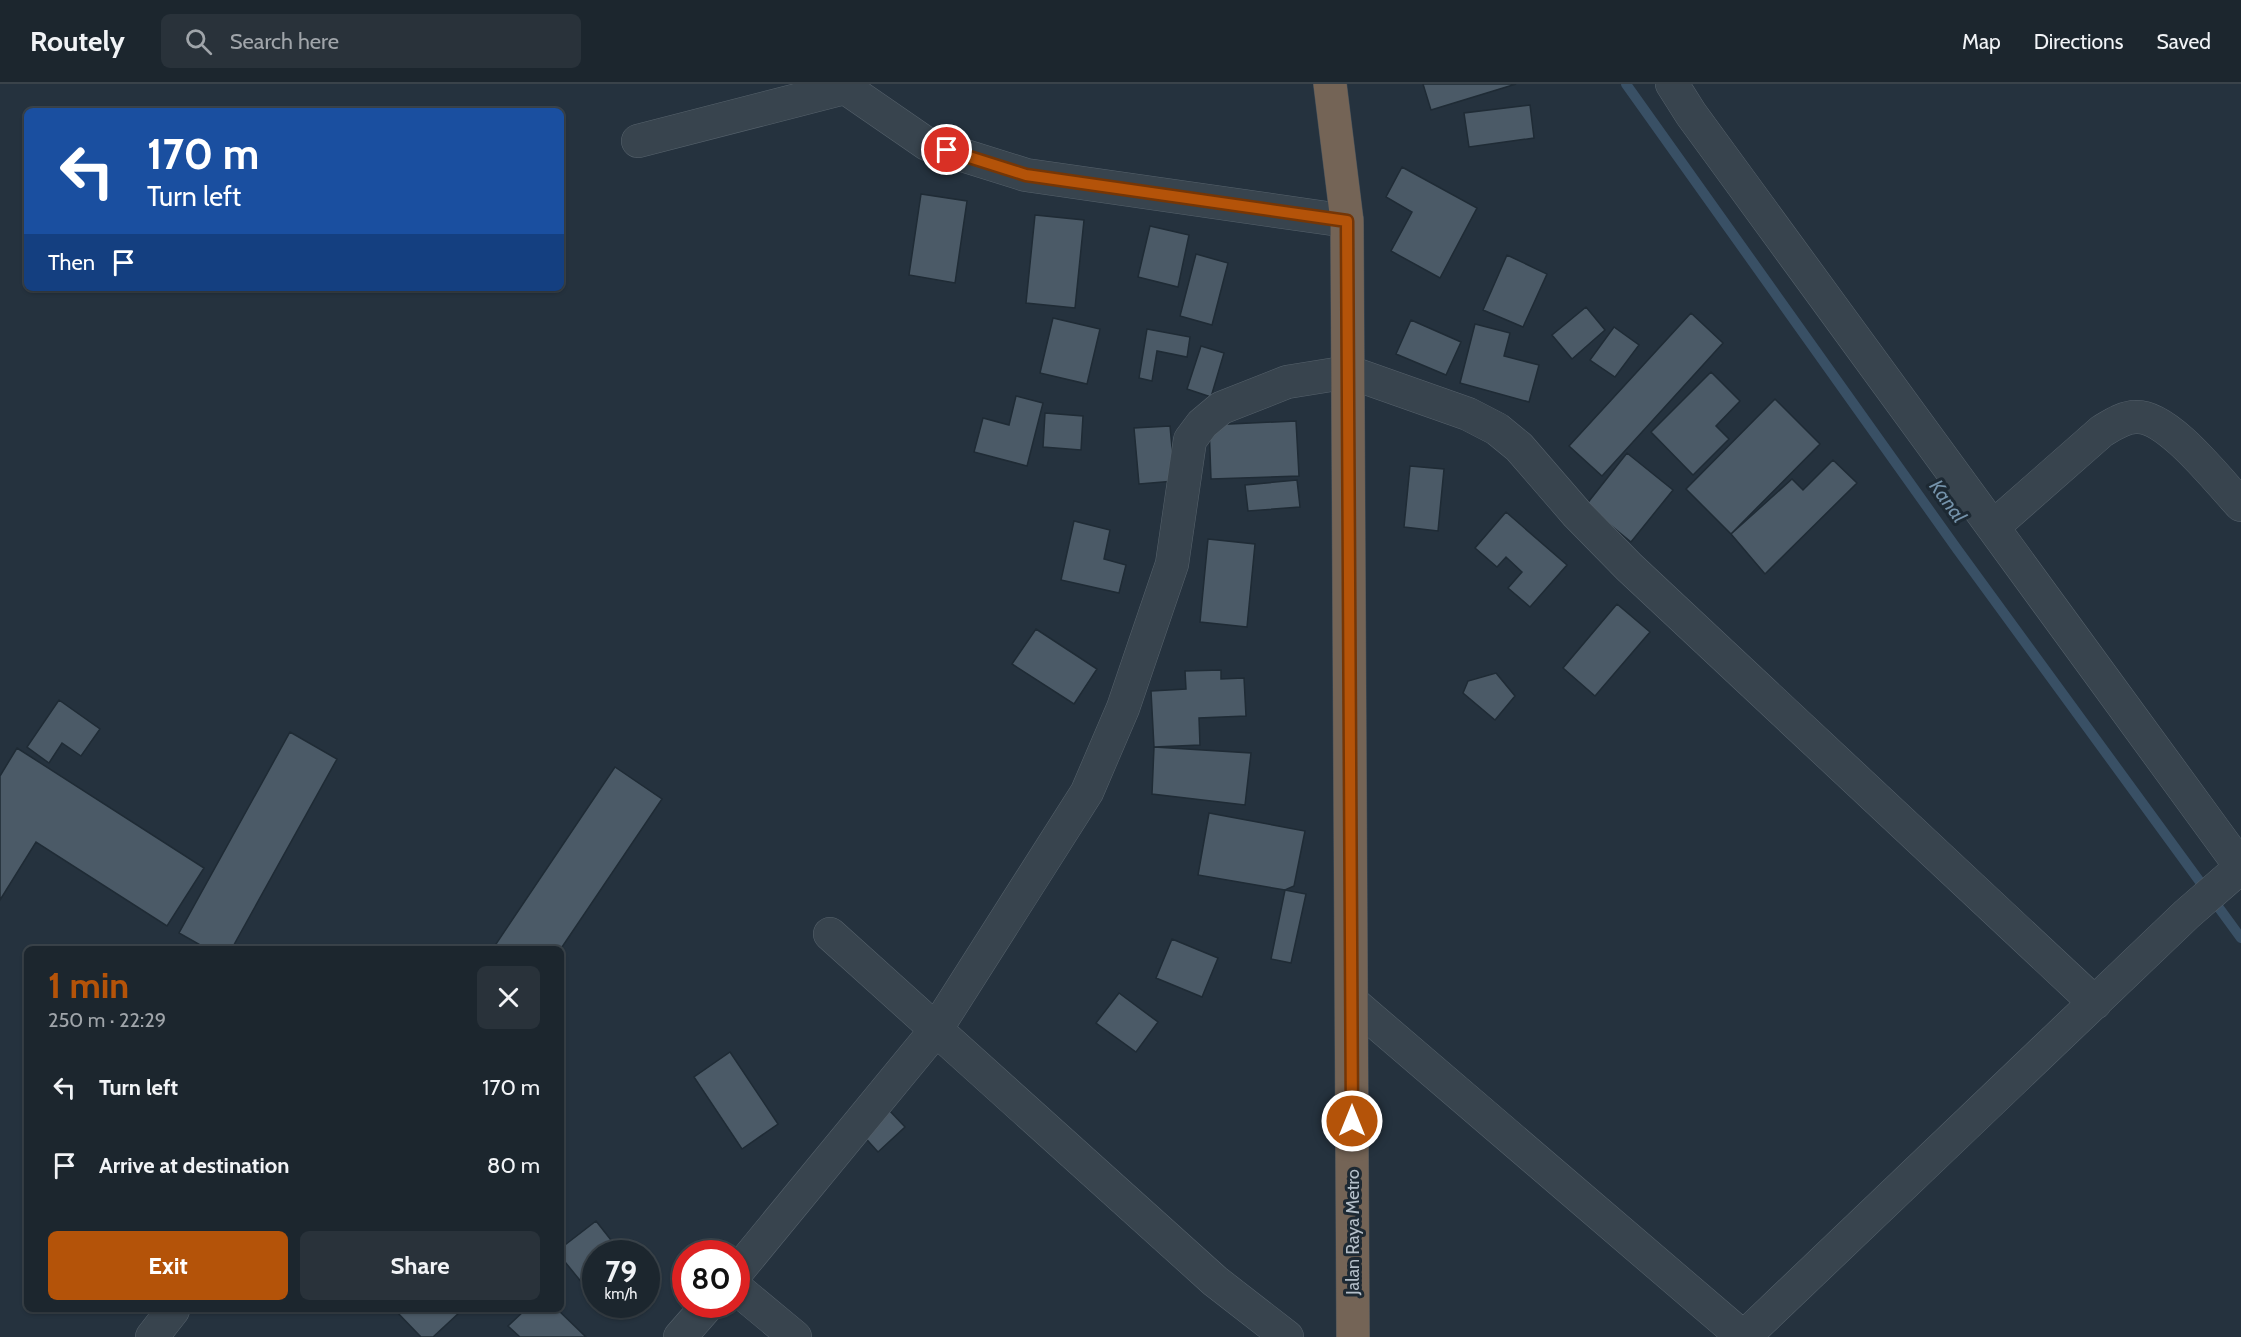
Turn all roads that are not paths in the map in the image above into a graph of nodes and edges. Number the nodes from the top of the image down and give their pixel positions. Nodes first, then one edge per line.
1 (1330, 84) edge
2 (1672, 84) edge
3 (842, 86) edge
4 (638, 141) dead end
5 (1347, 221) junction
6 (1349, 372) junction
7 (2241, 505) edge
8 (1994, 526) junction
9 (2234, 873) edge
10 (830, 934) dead end
11 (1352, 1002) junction
12 (2095, 1003) junction
13 (935, 1031) junction
14 (750, 1256) edge
15 (750, 1300) edge
16 (171, 1312) edge
17 (697, 1318) edge
18 (152, 1337) edge
19 (680, 1337) edge
20 (795, 1337) edge
21 (1287, 1337) edge
22 (1353, 1337) edge
23 (1743, 1337) edge

1 - 5 highway, Jalan Raya Metro
2 - 8 street
3 - 4 street
3 - 5 street
5 - 6 highway, Jalan Raya Metro
6 - 11 highway, Jalan Raya Metro
6 - 12 street
6 - 13 street
7 - 8 street
8 - 9 street
9 - 12 street
10 - 13 street
11 - 22 highway, Jalan Raya Metro
11 - 23 street
12 - 23 street
13 - 14 street
13 - 21 street
15 - 20 street
16 - 18 street
17 - 19 street

